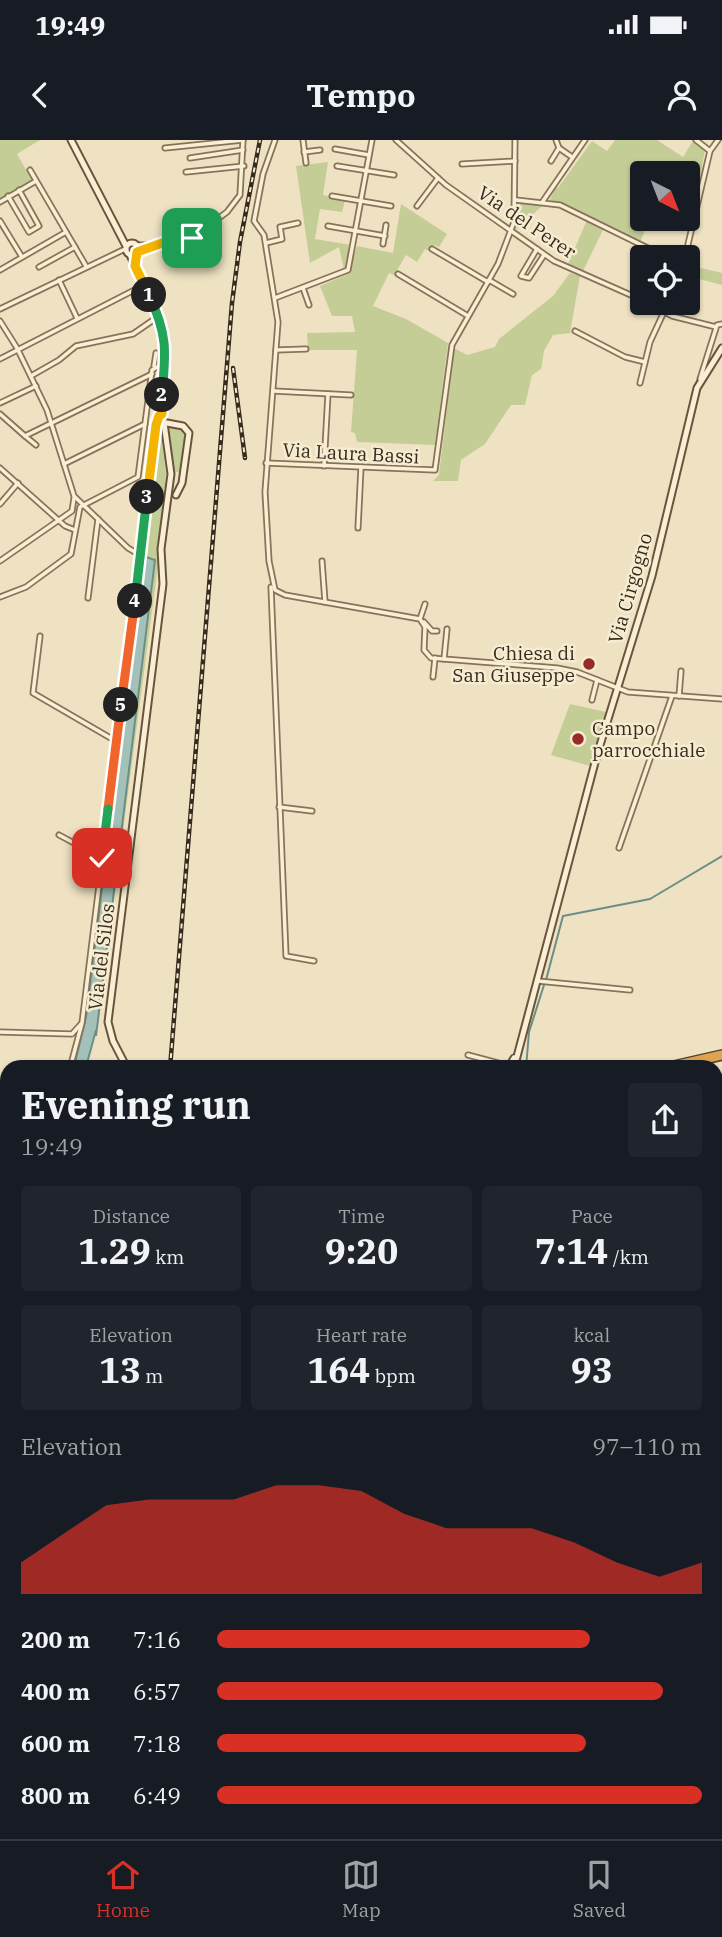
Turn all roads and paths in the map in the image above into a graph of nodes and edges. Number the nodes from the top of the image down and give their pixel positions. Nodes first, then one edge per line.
1 (71, 140) edge
2 (243, 140) edge
3 (275, 140) edge
4 (303, 140) edge
5 (372, 140) edge
6 (396, 140) edge
7 (514, 140) edge
8 (556, 140) edge
9 (584, 140) edge
10 (696, 140) edge
11 (719, 140) edge
12 (165, 148) dead end
13 (559, 148) junction
14 (335, 149) dead end
15 (243, 150) junction
16 (320, 150) dead end
17 (710, 151) junction
18 (304, 152) junction
19 (369, 155) junction
20 (572, 157) junction
21 (190, 158) dead end
22 (515, 160) junction
23 (551, 161) dead end
24 (306, 163) dead end
25 (462, 164) dead end
26 (244, 166) junction
27 (337, 166) dead end
28 (30, 170) dead end
29 (367, 171) junction
30 (186, 172) dead end
31 (394, 175) dead end
32 (438, 178) junction
33 (36, 181) junction
34 (19, 190) junction
35 (332, 195) dead end
36 (8, 197) junction
37 (362, 200) junction
38 (516, 200) junction
39 (543, 201) junction
40 (0, 202) edge
41 (391, 205) dead end
42 (417, 206) dead end
43 (0, 221) edge
44 (209, 223) junction
45 (298, 223) dead end
46 (199, 225) junction
47 (386, 225) dead end
48 (328, 226) dead end
49 (202, 230) junction
50 (356, 230) junction
51 (511, 230) junction
52 (66, 232) junction
53 (190, 234) junction
54 (385, 236) junction
55 (265, 243) junction
56 (383, 244) dead end
57 (642, 245) edge
58 (688, 245) edge
59 (75, 247) junction
60 (132, 249) junction
61 (432, 249) dead end
62 (537, 249) junction
63 (544, 254) junction
64 (22, 257) junction
65 (39, 267) dead end
66 (86, 267) junction
67 (0, 270) edge
68 (398, 274) dead end
69 (59, 280) junction
70 (489, 281) junction
71 (144, 285) junction
72 (303, 288) junction
73 (513, 294) dead end
74 (630, 294) edge
75 (274, 298) junction
76 (309, 304) dead end
77 (0, 309) edge
78 (662, 315) edge
79 (676, 315) edge
80 (159, 316) junction
81 (468, 316) junction
82 (77, 318) junction
83 (0, 321) edge
84 (720, 325) edge
85 (575, 331) dead end
86 (18, 348) junction
87 (722, 348) edge
88 (306, 349) dead end
89 (276, 350) junction
90 (156, 353) dead end
91 (0, 359) edge
92 (645, 362) junction
93 (166, 363) junction
94 (154, 366) junction
95 (152, 374) junction
96 (31, 376) junction
97 (700, 379) junction
98 (640, 383) dead end
99 (36, 386) junction
100 (274, 391) junction
101 (328, 394) junction
102 (351, 395) dead end
103 (0, 403) edge
104 (0, 414) edge
105 (162, 414) junction
106 (52, 423) junction
107 (165, 423) junction
108 (145, 424) junction
109 (25, 436) junction
110 (36, 445) dead end
111 (266, 463) junction
112 (64, 464) junction
113 (324, 466) junction
114 (361, 467) junction
115 (0, 468) edge
116 (171, 474) junction
117 (183, 475) junction
118 (18, 483) junction
119 (176, 495) dead end
120 (74, 496) junction
121 (0, 504) edge
122 (83, 505) junction
123 (71, 512) junction
124 (77, 517) junction
125 (98, 519) junction
126 (58, 520) junction
127 (358, 528) dead end
128 (75, 530) junction
129 (141, 555) junction
130 (0, 561) edge
131 (322, 561) dead end
132 (271, 581) junction
133 (0, 597) edge
134 (88, 598) dead end
135 (325, 602) junction
136 (425, 604) dead end
137 (421, 621) junction
138 (447, 629) dead end
139 (438, 631) dead end
140 (40, 636) dead end
141 (435, 658) junction
142 (444, 659) junction
143 (681, 671) dead end
144 (433, 677) dead end
145 (597, 680) junction
146 (616, 689) junction
147 (672, 696) junction
148 (678, 696) junction
149 (722, 699) edge
150 (592, 700) dead end
151 (120, 712) junction
152 (114, 740) junction
153 (116, 750) junction
154 (278, 806) junction
155 (312, 811) dead end
156 (59, 835) dead end
157 (618, 849) dead end
158 (102, 858) junction
159 (314, 961) dead end
160 (538, 981) junction
161 (630, 990) dead end
162 (82, 1023) junction
163 (0, 1032) edge
164 (72, 1034) junction
165 (78, 1040) junction
166 (468, 1055) dead end
167 (722, 1055) edge
168 (72, 1060) edge
169 (122, 1060) edge
170 (486, 1060) edge
171 (513, 1060) edge
172 (700, 1060) edge

1 - 60 street
2 - 12 street
2 - 15 street
3 - 55 street
4 - 18 street
5 - 19 street
6 - 32 street, Via del Perer
7 - 22 street
8 - 13 street
9 - 20 street
10 - 17 street
11 - 17 street
13 - 20 street
13 - 23 street
14 - 19 street
15 - 21 street
15 - 26 street
16 - 18 street
17 - 58 street
18 - 24 street
19 - 29 street
20 - 39 street
22 - 25 street
22 - 38 street
26 - 30 street
26 - 44 street
27 - 29 street
28 - 33 street
29 - 31 street
29 - 37 street
32 - 42 street
32 - 51 street, Via del Perer
33 - 34 street
33 - 52 street
34 - 36 street
34 - 36 street
35 - 37 street
36 - 40 street
37 - 41 street
37 - 50 street
38 - 39 street
38 - 51 street
39 - 57 street
43 - 64 street
44 - 46 street
44 - 49 street
45 - 55 street
46 - 49 street
46 - 53 street
47 - 54 street
48 - 50 street
49 - 53 street
50 - 54 street
50 - 72 street
51 - 62 street, Via del Perer
51 - 70 street
52 - 59 street
52 - 64 street
53 - 60 street
54 - 56 street
55 - 75 street
59 - 65 street
59 - 66 street
60 - 66 street
60 - 71 street, Via del Silos
61 - 70 street
62 - 63 street, Via del Perer
62 - 63 street
63 - 74 street, Via del Perer
64 - 67 street
66 - 69 street
68 - 81 street
69 - 77 street
69 - 82 street
70 - 73 street
70 - 81 street
71 - 80 street, Via del Silos
71 - 82 street
72 - 75 street
72 - 76 street
75 - 89 street
78 - 92 street
79 - 84 street
80 - 93 street, Via del Silos
80 - 96 street
81 - 114 street, Via Laura Bassi
82 - 86 street
83 - 86 street
84 - 97 street
85 - 92 street
86 - 91 street
86 - 96 street
87 - 97 street, Via Cirgogno
88 - 89 street
89 - 100 street
90 - 94 street
92 - 98 street
93 - 94 street
93 - 105 street, Via del Silos
94 - 95 street
95 - 106 street
95 - 108 street
96 - 99 street
97 - 146 street, Via Cirgogno
99 - 103 street
99 - 106 street
100 - 101 street
100 - 111 street
101 - 102 street
101 - 113 street
104 - 109 street
105 - 107 street, Via del Silos
105 - 129 street
106 - 109 street
106 - 112 street
107 - 116 street, Via del Silos
107 - 117 street
108 - 112 street
108 - 122 street
109 - 110 street
111 - 113 street, Via Laura Bassi
111 - 132 street
112 - 120 street
113 - 114 street, Via Laura Bassi
114 - 127 street
115 - 118 street
116 - 117 street
116 - 169 street, Via del Silos
117 - 119 street
118 - 121 street
118 - 126 street
120 - 122 street
120 - 123 street
122 - 124 street
122 - 125 street
123 - 124 street
123 - 126 street
124 - 128 street
125 - 129 street
125 - 134 street
126 - 128 street
126 - 130 street
128 - 133 street
129 - 151 street
131 - 135 street
132 - 135 street
132 - 154 street
135 - 137 street
136 - 137 street
137 - 139 street
137 - 141 street
138 - 142 street
140 - 152 street
141 - 142 street
141 - 144 street
142 - 145 street
143 - 148 street
145 - 146 street
145 - 150 street
146 - 147 street
146 - 160 street, Via Cirgogno
147 - 148 street
147 - 157 street
148 - 149 street
151 - 152 street
151 - 153 street
152 - 153 street
153 - 158 street
154 - 155 street
154 - 159 street
156 - 158 street
158 - 162 street
160 - 161 street
160 - 171 street, Via Cirgogno
162 - 164 street
162 - 165 street
163 - 164 street
164 - 165 street
165 - 168 street
166 - 170 street, Via Cirgogno
167 - 172 highway

